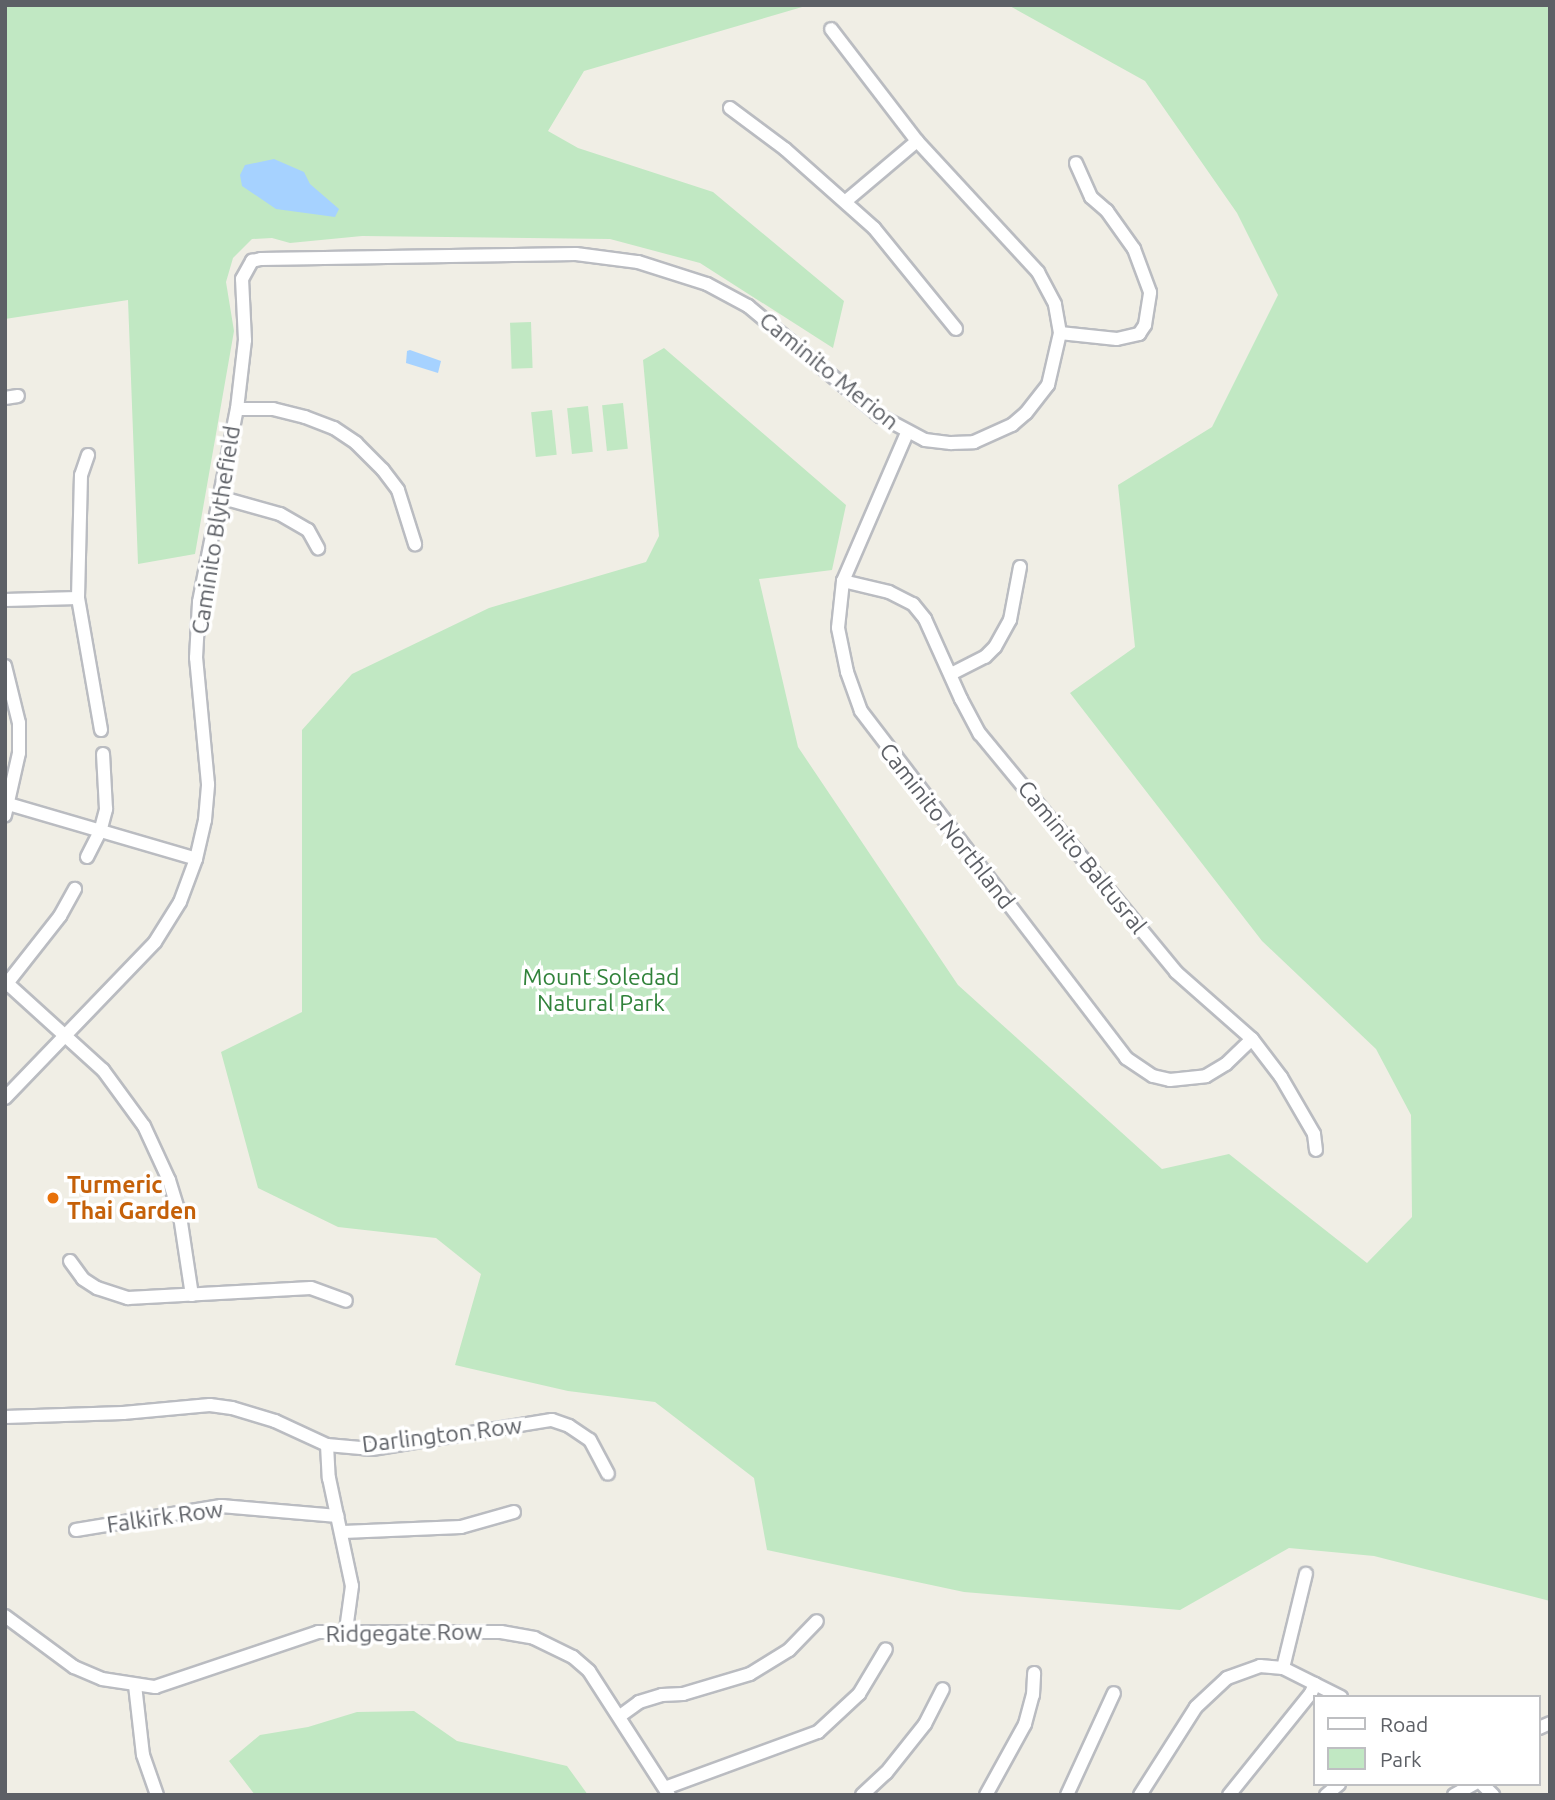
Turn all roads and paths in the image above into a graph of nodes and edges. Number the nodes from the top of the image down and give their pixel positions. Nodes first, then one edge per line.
1 (831, 29) dead end
2 (730, 108) dead end
3 (917, 141) junction
4 (1076, 163) dead end
5 (846, 201) junction
6 (246, 269) joint
7 (956, 329) dead end
8 (1060, 333) junction
9 (237, 409) junction
10 (907, 433) junction
11 (88, 455) dead end
12 (219, 497) junction
13 (415, 544) dead end
14 (318, 548) dead end
15 (1020, 567) dead end
16 (843, 581) junction
17 (78, 598) junction
18 (5, 600) edge
19 (5, 666) edge
20 (951, 674) junction
21 (101, 730) dead end
22 (103, 754) dead end
23 (6, 807) edge
24 (100, 832) junction
25 (87, 857) dead end
26 (196, 859) junction
27 (75, 889) dead end
28 (6, 985) edge
29 (65, 1036) junction
30 (1252, 1039) junction
31 (5, 1098) edge
32 (1316, 1150) dead end
33 (70, 1261) dead end
34 (192, 1295) junction
35 (346, 1301) dead end
36 (5, 1417) edge
37 (327, 1445) junction
38 (608, 1474) dead end
39 (514, 1512) dead end
40 (338, 1516) junction
41 (76, 1530) dead end
42 (343, 1532) junction
43 (1306, 1574) dead end
44 (5, 1616) edge
45 (817, 1621) dead end
46 (346, 1630) junction
47 (886, 1649) dead end
48 (1283, 1668) junction
49 (1034, 1673) dead end
50 (1315, 1684) junction
51 (135, 1685) junction
52 (943, 1689) dead end
53 (1114, 1693) dead end
54 (1336, 1695) edge
55 (620, 1716) junction
56 (1470, 1786) edge
57 (667, 1791) edge
58 (158, 1795) edge
59 (862, 1795) edge
60 (986, 1795) edge
61 (1067, 1795) edge
62 (1140, 1795) edge
63 (1230, 1795) edge
64 (1454, 1795) edge

1 - 3 street, Caminito Merion
2 - 5 street
3 - 5 street
3 - 8 street, Caminito Merion
4 - 8 street
5 - 7 street
6 - 9 street, Caminito Blythefield
6 - 10 street, Caminito Merion
8 - 10 street, Caminito Merion
9 - 12 street, Caminito Blythefield
9 - 13 street
10 - 16 street, Caminito Northland
11 - 17 street
12 - 14 street
12 - 26 street, Caminito Blythefield
15 - 20 street
16 - 20 street, Caminito Baltusral
16 - 30 street, Caminito Northland
17 - 18 street
17 - 21 street
19 - 23 street
20 - 30 street, Caminito Baltusral
22 - 24 street
23 - 24 street
24 - 25 street
24 - 26 street
26 - 29 street, Caminito Blythefield
27 - 28 street
28 - 29 street
29 - 31 street, Caminito Blythefield
29 - 34 street
30 - 32 street, Caminito Baltusral
33 - 34 street
34 - 35 street
36 - 37 street, Darlington Row
37 - 38 street, Darlington Row
37 - 40 street
39 - 42 street
40 - 41 street, Falkirk Row
40 - 42 street
42 - 46 street
43 - 48 street
44 - 51 street, Ridgegate Row
45 - 55 street
46 - 51 street, Ridgegate Row
46 - 55 street, Ridgegate Row
47 - 57 street
48 - 50 street
48 - 62 street
49 - 60 street
50 - 54 street
50 - 63 street
51 - 58 street
52 - 59 street
53 - 61 street
55 - 57 street, Ridgegate Row
56 - 64 street

